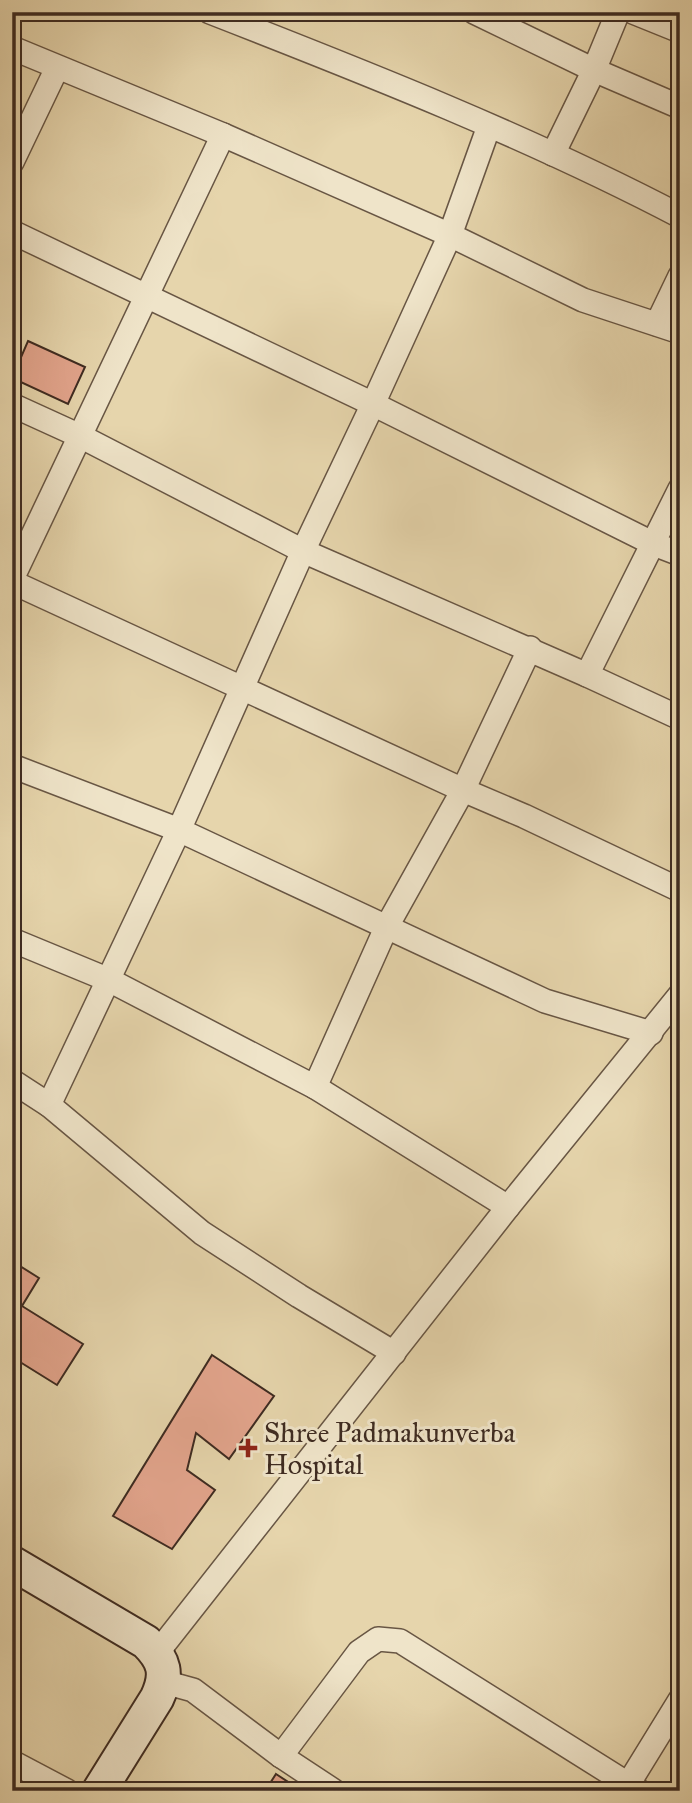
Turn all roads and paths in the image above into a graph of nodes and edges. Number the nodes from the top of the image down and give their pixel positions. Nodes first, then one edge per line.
1 (210, 12) edge
2 (474, 12) edge
3 (618, 12) edge
4 (633, 12) edge
5 (680, 31) edge
6 (12, 48) edge
7 (57, 68) junction
8 (594, 70) junction
9 (680, 107) edge
10 (489, 127) junction
11 (223, 135) junction
12 (553, 154) junction
13 (12, 162) edge
14 (680, 216) edge
15 (12, 232) edge
16 (450, 235) junction
17 (680, 276) edge
18 (146, 295) junction
19 (657, 324) junction
20 (680, 332) edge
21 (373, 404) junction
22 (12, 405) edge
23 (80, 436) junction
24 (680, 489) edge
25 (654, 544) junction
26 (303, 551) junction
27 (680, 554) edge
28 (12, 580) edge
29 (530, 648) junction
30 (587, 675) junction
31 (244, 688) junction
32 (680, 718) edge
33 (12, 766) edge
34 (463, 790) junction
35 (179, 830) junction
36 (680, 890) edge
37 (386, 928) junction
38 (12, 940) edge
39 (108, 980) junction
40 (680, 995) edge
41 (651, 1033) junction
42 (12, 1081) edge
43 (315, 1087) junction
44 (49, 1105) junction
45 (508, 1207) junction
46 (394, 1353) junction
47 (12, 1563) edge
48 (161, 1667) junction
49 (680, 1700) edge
50 (281, 1756) junction
51 (12, 1762) edge
52 (631, 1788) edge
53 (67, 1791) edge
54 (99, 1791) edge
55 (334, 1791) edge

1 - 10 street
2 - 8 street
3 - 8 street
4 - 5 street
6 - 7 street
7 - 11 street
7 - 13 street
8 - 9 street
8 - 12 street
10 - 12 street
10 - 16 street
11 - 16 street
11 - 18 street
12 - 14 street
15 - 18 street
16 - 19 street
16 - 21 street
17 - 19 street
18 - 21 street
18 - 23 street
19 - 20 street
21 - 25 street
21 - 26 street
22 - 23 street
23 - 26 street
23 - 28 street
24 - 25 street
25 - 27 street
25 - 30 street
26 - 29 street
26 - 31 street
28 - 31 street
29 - 30 street
29 - 34 street
30 - 32 street
31 - 34 street
31 - 35 street
33 - 35 street
34 - 36 street
34 - 37 street
35 - 37 street
35 - 39 street
37 - 41 street
37 - 43 street
38 - 39 street
39 - 43 street
39 - 44 street
40 - 41 street
41 - 45 street
42 - 44 street
43 - 45 street
44 - 46 street
45 - 46 street
46 - 48 street
47 - 48 street
48 - 50 street
48 - 54 street
49 - 52 street
50 - 52 street
50 - 55 street
51 - 53 street

